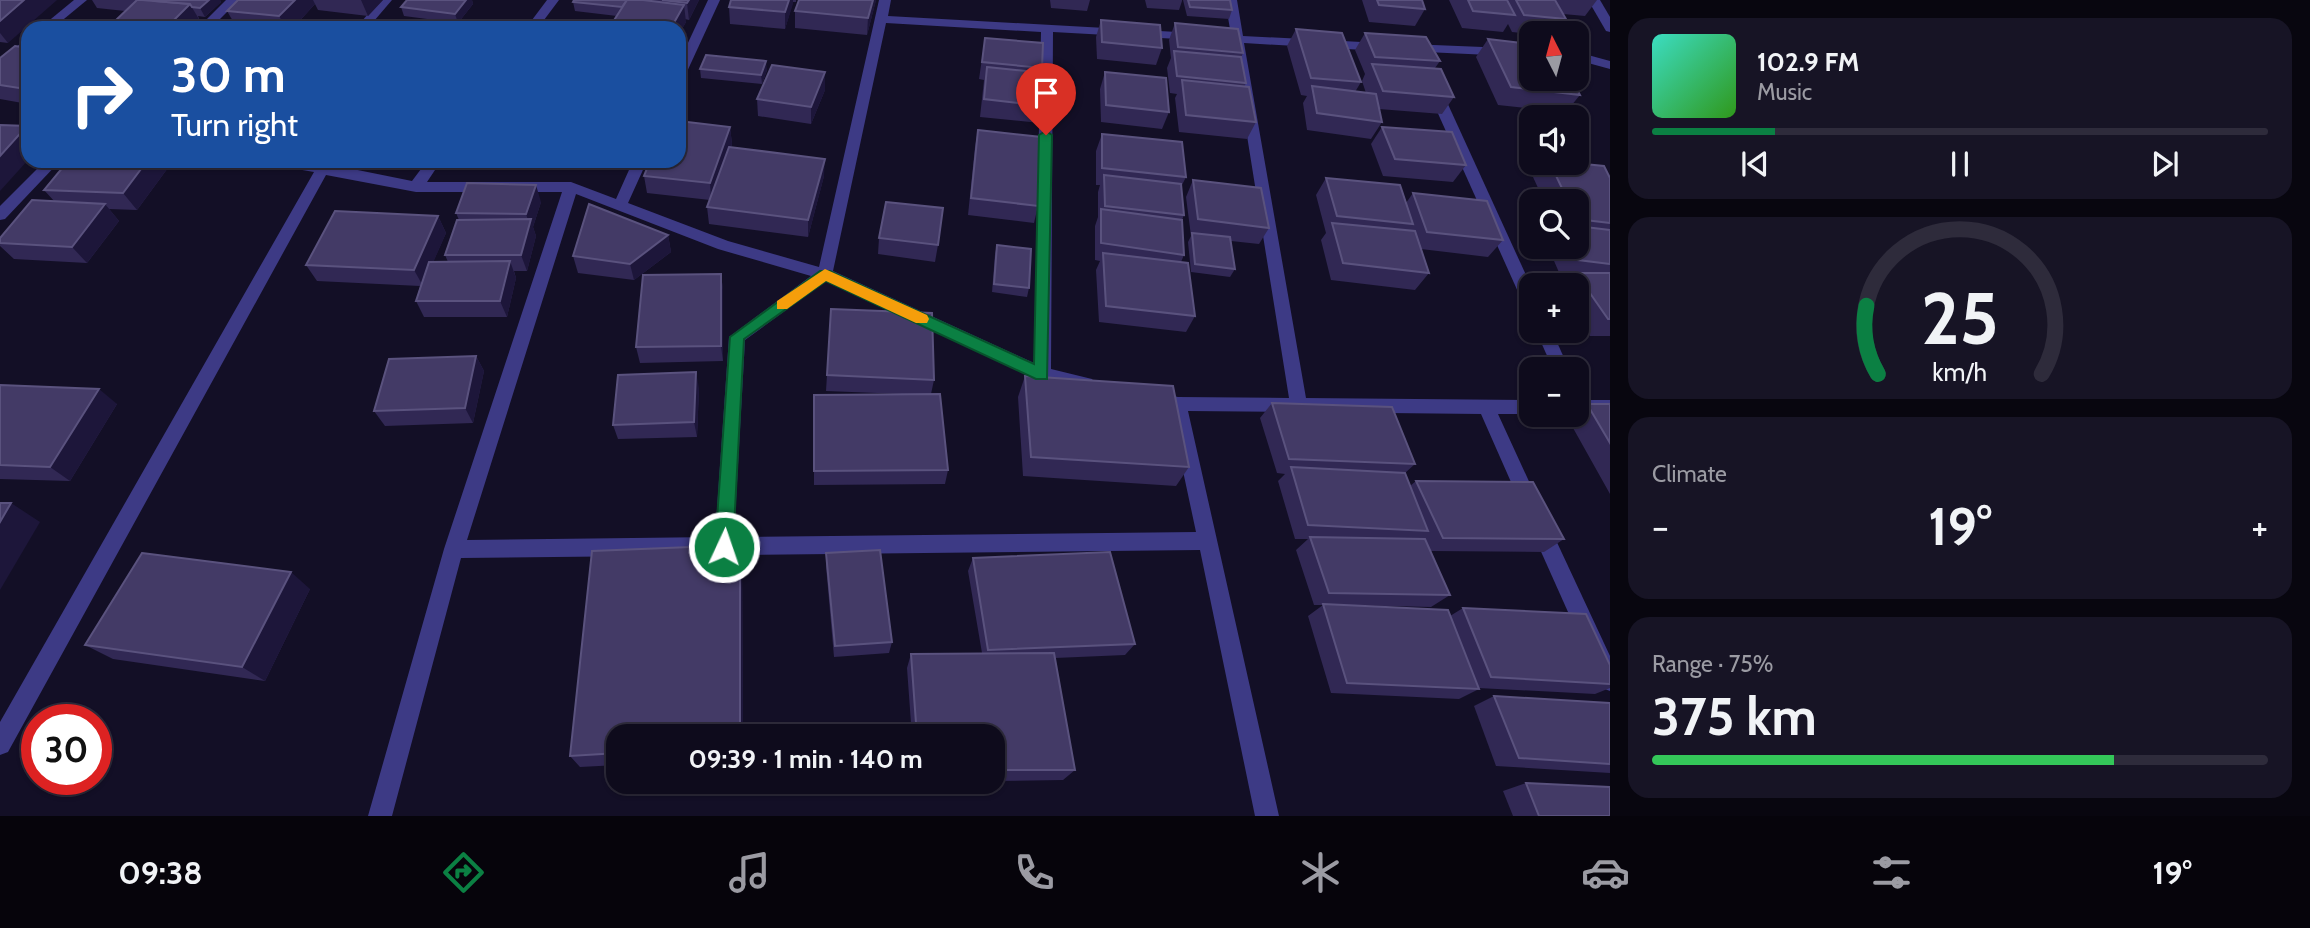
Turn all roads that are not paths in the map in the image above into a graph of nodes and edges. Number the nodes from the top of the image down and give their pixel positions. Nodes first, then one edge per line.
1 (81, 0) edge
2 (233, 0) edge
3 (386, 0) edge
4 (553, 0) edge
5 (713, 0) edge
6 (885, 0) edge
7 (1231, 0) edge
8 (1594, 0) edge
9 (879, 19) junction
10 (55, 21) edge
11 (211, 21) edge
12 (368, 21) edge
13 (537, 21) edge
14 (1610, 28) edge
15 (1047, 29) junction
16 (1239, 41) junction
17 (21, 48) edge
18 (1519, 54) edge
19 (686, 60) edge
20 (1421, 60) junction
21 (1589, 60) edge
22 (0, 65) edge
23 (1610, 65) edge
24 (46, 168) edge
25 (323, 168) joint
26 (429, 168) edge
27 (637, 168) edge
28 (416, 187) junction
29 (571, 187) junction
30 (620, 207) junction
31 (0, 215) edge
32 (825, 274) junction
33 (1519, 276) edge
34 (1042, 374) junction
35 (1104, 388) edge
36 (1141, 396) edge
37 (1178, 404) junction
38 (1299, 405) junction
39 (1486, 406) junction
40 (1589, 406) edge
41 (1519, 407) edge
42 (1610, 407) edge
43 (1208, 541) junction
44 (724, 547) junction
45 (454, 550) junction
46 (1610, 680) edge
47 (0, 744) edge
48 (380, 816) edge
49 (1267, 816) edge

1 - 10 street
2 - 11 street
3 - 12 street
4 - 13 street
5 - 19 street
6 - 9 street
7 - 16 street
8 - 14 street
9 - 15 street
9 - 32 street
15 - 16 street
15 - 34 street
16 - 20 street
16 - 38 street
17 - 22 street
18 - 20 street
20 - 33 street
21 - 23 street
24 - 31 street
25 - 28 street
25 - 47 street
26 - 28 street
27 - 30 street
28 - 29 street
29 - 30 street
29 - 45 street
30 - 32 street
32 - 34 street
32 - 44 street
34 - 35 street
36 - 37 street
37 - 38 street
37 - 43 street
38 - 39 street
39 - 41 street
39 - 46 street
40 - 42 street
43 - 44 street
43 - 49 street
44 - 45 street
45 - 48 street

